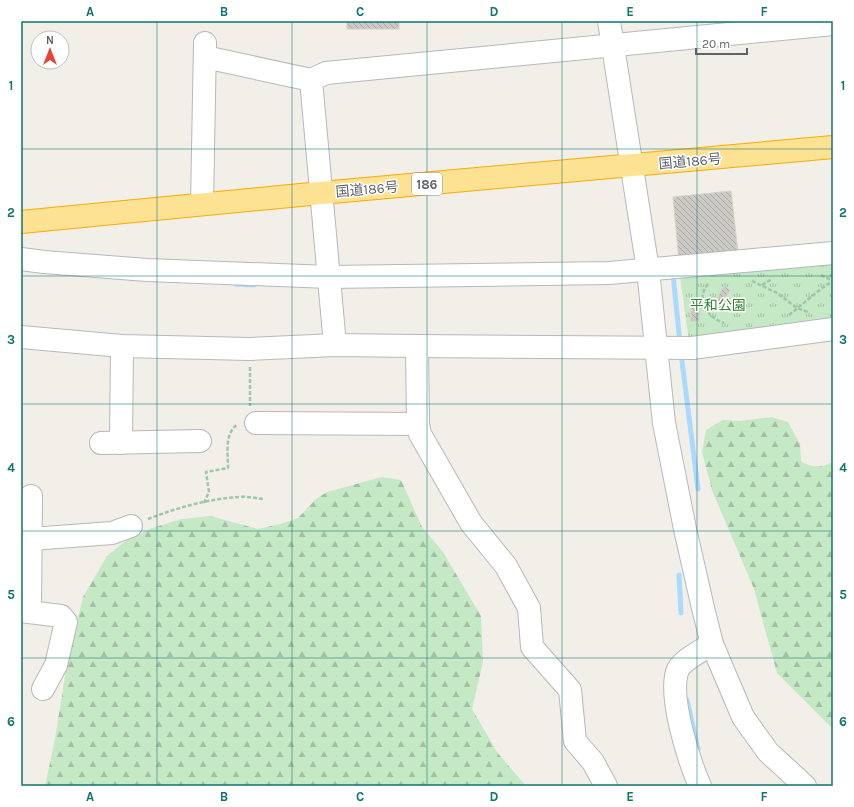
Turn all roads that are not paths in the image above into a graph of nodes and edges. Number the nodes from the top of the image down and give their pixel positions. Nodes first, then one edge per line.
1 (609, 21) edge
2 (833, 24) edge
3 (613, 45) junction
4 (311, 80) junction
5 (833, 147) edge
6 (630, 166) junction
7 (321, 192) junction
8 (202, 204) junction
9 (21, 222) edge
10 (833, 253) edge
11 (21, 259) edge
12 (648, 270) junction
13 (329, 277) junction
14 (833, 329) edge
15 (21, 337) edge
16 (334, 345) junction
17 (122, 346) junction
18 (417, 346) junction
19 (656, 349) junction
20 (250, 419) road end
21 (418, 424) junction
22 (200, 441) dead end
23 (31, 496) dead end
24 (131, 526) road end
25 (31, 538) junction
26 (26, 612) edge
27 (712, 644) junction
28 (43, 689) dead end
29 (606, 786) edge
30 (700, 786) edge
31 (805, 786) edge

1 - 3 street
2 - 3 street
3 - 4 street
3 - 6 street
4 - 7 street
4 - 8 street
5 - 6 highway, 国道186号 / 186
6 - 7 highway, 国道186号 / 186
6 - 12 street
7 - 8 highway, 国道186号 / 186
7 - 13 street
8 - 9 highway, 国道186号 / 186
10 - 12 street
11 - 13 street
12 - 13 street
12 - 19 street
13 - 16 street
14 - 19 street
15 - 17 street
16 - 17 street
16 - 18 street
17 - 22 street
18 - 19 street
18 - 21 street
19 - 27 street
20 - 21 street
21 - 29 street
23 - 25 street
24 - 25 street
25 - 26 street
26 - 28 street
27 - 30 street
27 - 31 street

